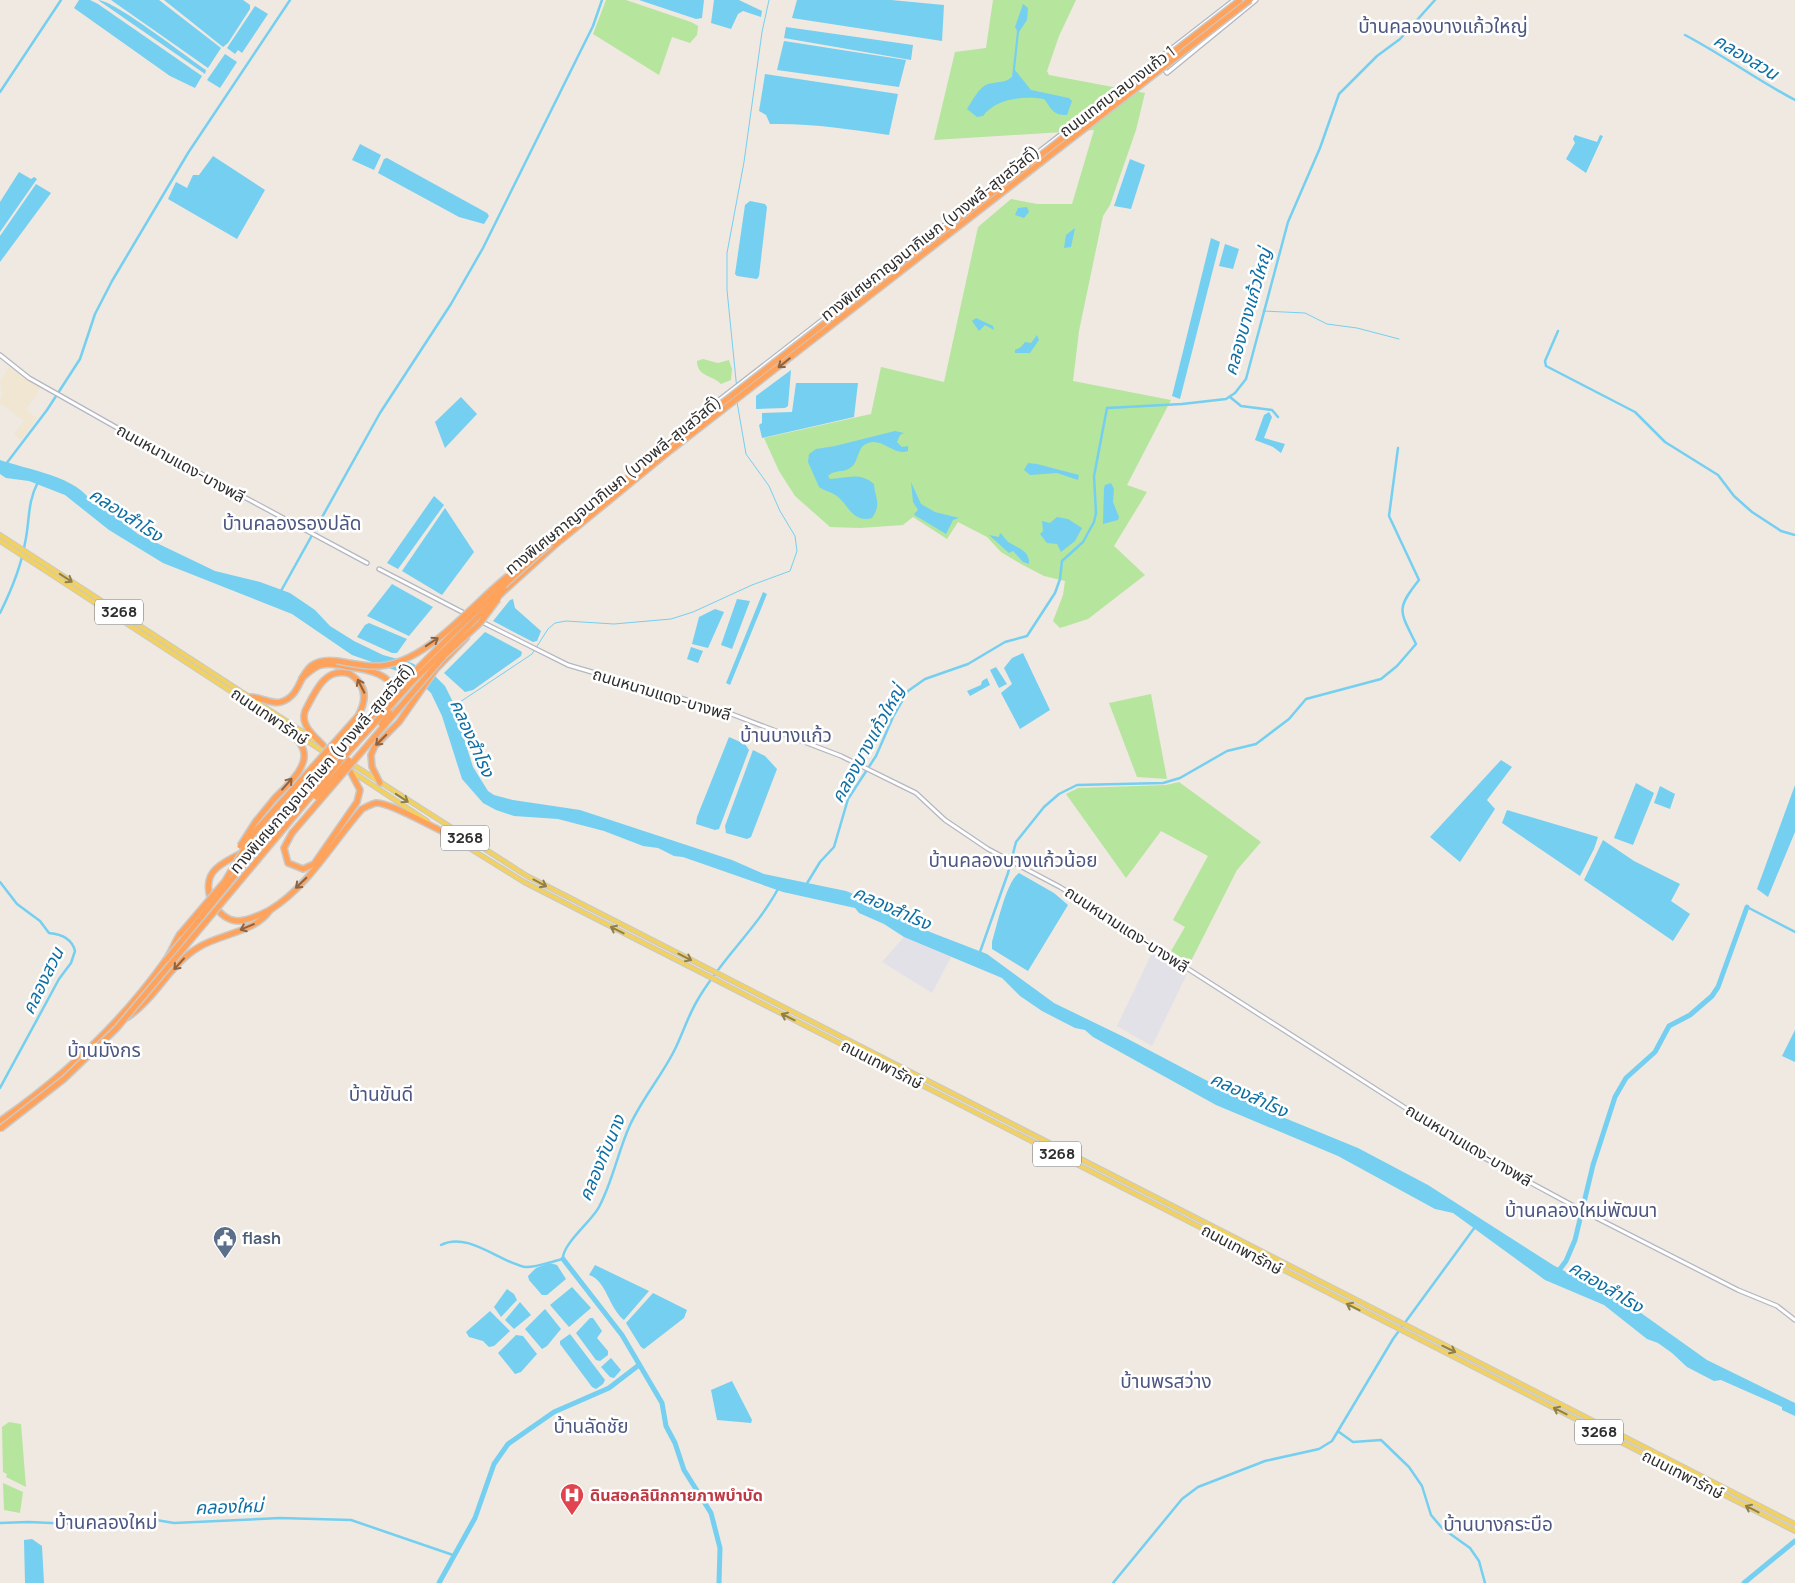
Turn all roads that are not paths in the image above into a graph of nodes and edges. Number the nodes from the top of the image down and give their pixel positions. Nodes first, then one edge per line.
1 (1234, 0) edge
2 (1240, 0) edge
3 (1250, 0) edge
4 (1256, 0) edge
5 (1157, 61) junction
6 (0, 356) edge
7 (692, 421) dead end
8 (0, 535) edge
9 (0, 542) edge
10 (366, 563) dead end
11 (526, 564) junction
12 (379, 569) dead end
13 (505, 590) junction
14 (480, 623) junction
15 (213, 672) junction
16 (210, 677) junction
17 (302, 678) junction
18 (251, 696) junction
19 (285, 726) junction
20 (352, 738) junction
21 (323, 745) junction
22 (350, 771) junction
23 (380, 783) junction
24 (284, 829) junction
25 (446, 833) junction
26 (583, 905) junction
27 (271, 909) junction
28 (580, 911) junction
29 (180, 934) junction
30 (166, 960) junction
31 (125, 1018) junction
32 (0, 1121) edge
33 (0, 1129) edge
34 (1046, 1142) junction
35 (1044, 1147) junction
36 (1795, 1320) edge
37 (1740, 1496) junction
38 (1737, 1502) junction
39 (1795, 1524) edge
40 (1795, 1531) edge

1 - 5 main road, ถนนเทศบาลบางแก้ว 1
2 - 11 highway, ทางพิเศษกาญจนาภิเษก (บางพลี-สุขสวัสดิ์), bridge
3 -> 13 highway, ทางพิเศษกาญจนาภิเษก (บางพลี-สุขสวัสดิ์), bridge
4 - 5 main road
5 - 7 main road, ถนนเทศบาลบางแก้ว 1
6 - 10 main road, ถนนหนามแดง-บางพลี
8 -> 15 main road, ถนนเทพารักษ์ / 3268
9 - 16 main road, ถนนเทพารักษ์ / 3268
17 -> 11 highway, bridge
11 - 20 highway, ทางพิเศษกาญจนาภิเษก (บางพลี-สุขสวัสดิ์), bridge
12 - 36 main road, ถนนหนามแดง-บางพลี
13 - 14 highway, bridge
13 - 24 highway, ทางพิเศษกาญจนาภิเษก (บางพลี-สุขสวัสดิ์), bridge
14 - 22 highway, bridge
14 -> 23 highway, bridge
15 - 16 main road
15 - 18 main road, ถนนเทพารักษ์ / 3268
16 - 19 main road, ถนนเทพารักษ์ / 3268
17 - 18 highway
17 - 24 highway, bridge
18 - 21 main road, ถนนเทพารักษ์ / 3268
19 - 22 main road, ถนนเทพารักษ์ / 3268
29 -> 19 highway, bridge
20 - 27 highway, bridge
20 - 30 highway, ทางพิเศษกาญจนาภิเษก (บางพลี-สุขสวัสดิ์), bridge
21 - 23 main road, ถนนเทพารักษ์ / 3268
29 -> 21 highway, bridge
22 - 25 main road, ถนนเทพารักษ์ / 3268
23 -> 26 main road, ถนนเทพารักษ์ / 3268
24 - 31 highway, ทางพิเศษกาญจนาภิเษก (บางพลี-สุขสวัสดิ์), bridge
25 -> 27 highway
25 - 28 main road, ถนนเทพารักษ์ / 3268
26 - 28 main road
26 -> 34 main road, ถนนเทพารักษ์ / 3268
27 -> 31 highway, bridge
35 -> 28 main road, ถนนเทพารักษ์ / 3268
29 - 30 highway, bridge
30 - 32 highway, ทางพิเศษกาญจนาภิเษก (บางพลี-สุขสวัสดิ์)
31 - 33 highway, ทางพิเศษกาญจนาภิเษก (บางพลี-สุขสวัสดิ์), bridge
34 - 35 main road
34 -> 37 main road, ถนนเทพารักษ์ / 3268
38 -> 35 main road, ถนนเทพารักษ์ / 3268
37 - 38 main road
37 - 39 main road, ถนนเทพารักษ์ / 3268
40 -> 38 main road, ถนนเทพารักษ์ / 3268

